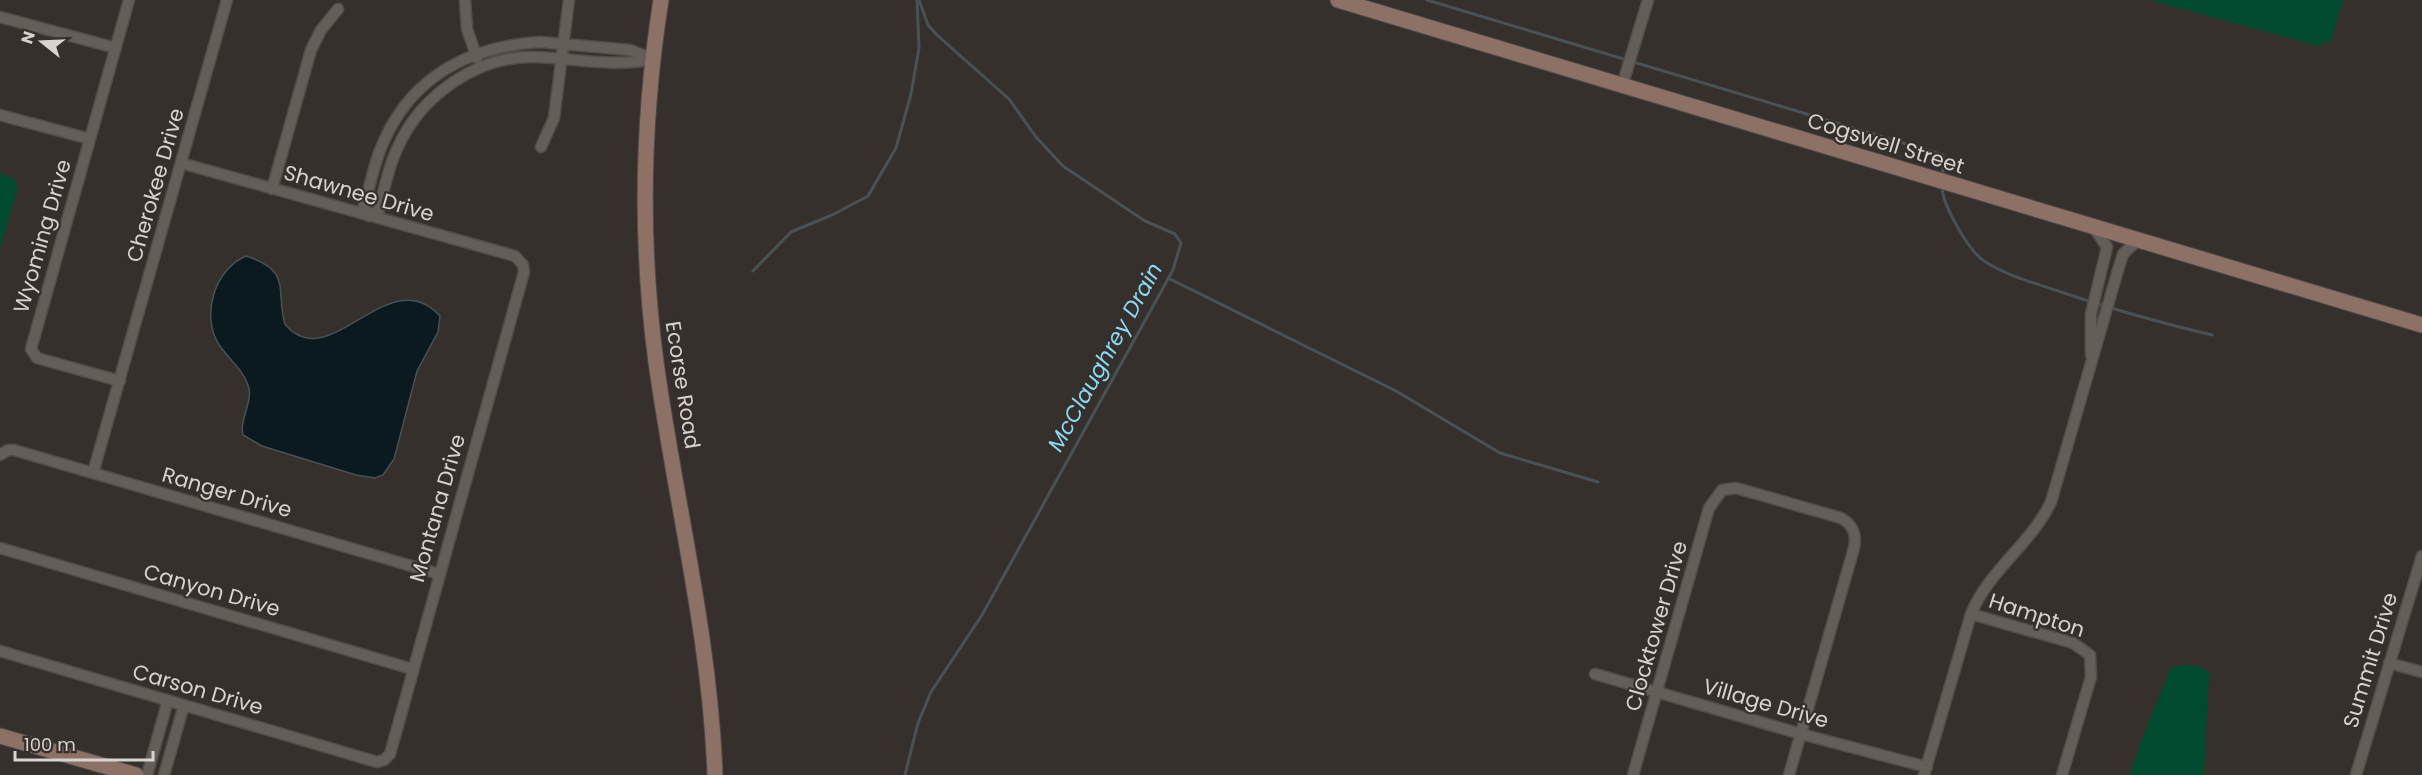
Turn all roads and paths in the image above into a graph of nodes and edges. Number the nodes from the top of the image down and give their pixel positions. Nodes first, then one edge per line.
1 (129, 0) edge
2 (227, 0) edge
3 (465, 0) edge
4 (569, 0) edge
5 (661, 0) edge
6 (1338, 0) edge
7 (1648, 0) edge
8 (338, 9) dead end
9 (0, 17) edge
10 (564, 44) junction
11 (116, 48) junction
12 (476, 53) junction
13 (563, 59) junction
14 (653, 59) junction
15 (481, 67) junction
16 (1622, 86) junction
17 (0, 115) edge
18 (90, 139) junction
19 (541, 147) dead end
20 (181, 163) junction
21 (272, 189) junction
22 (369, 216) junction
23 (2092, 226) junction
24 (2138, 240) junction
25 (523, 265) joint
26 (2422, 325) edge
27 (2092, 361) junction
28 (120, 381) junction
29 (2, 453) edge
30 (93, 473) junction
31 (0, 548) edge
32 (2422, 556) edge
33 (439, 574) junction
34 (1971, 614) junction
35 (0, 651) edge
36 (2390, 663) junction
37 (412, 669) junction
38 (2422, 672) edge
39 (1595, 674) dead end
40 (1657, 693) junction
41 (168, 700) junction
42 (184, 705) junction
43 (1801, 734) junction
44 (0, 736) edge
45 (384, 760) joint
46 (1925, 771) edge
47 (136, 775) edge
48 (147, 775) edge
49 (164, 775) edge
50 (715, 775) edge
51 (1633, 775) edge
52 (1789, 775) edge
53 (2062, 775) edge
54 (2356, 775) edge

1 - 11 street, Wyoming Drive
2 - 20 street, Cherokee Drive
3 - 12 street
4 - 10 street
5 - 14 street, Ecorse Road
6 - 16 street, Cogswell Street
7 - 16 street
8 - 21 street
9 - 11 street
10 - 12 street
10 - 13 street
10 - 14 street
11 - 18 street, Wyoming Drive
12 - 15 street
12 - 22 street
13 - 14 street
13 - 15 street
13 - 19 street
14 - 50 street, Ecorse Road
15 - 22 street
16 - 23 street, Cogswell Street
17 - 18 street
18 - 28 street, Wyoming Drive
20 - 21 street, Shawnee Drive
20 - 28 street, Cherokee Drive
21 - 22 street, Shawnee Drive
22 - 25 street, Shawnee Drive
23 - 24 street, Cogswell Street
23 - 27 street
24 - 26 street, Cogswell Street
24 - 27 street
25 - 33 street, Montana Drive
27 - 34 street
28 - 30 street
29 - 30 street, Ranger Drive
30 - 33 street, Ranger Drive
31 - 37 street, Canyon Drive
32 - 36 street, Summit Drive
33 - 37 street, Montana Drive
34 - 46 street
34 - 53 street, Hampton
35 - 41 street, Carson Drive
36 - 38 street
36 - 54 street, Summit Drive
37 - 45 street, Montana Drive
39 - 40 street, Village Drive
40 - 43 street, Village Drive
40 - 43 street, Clocktower Drive
40 - 51 street, Clocktower Drive
41 - 42 street, Carson Drive
41 - 48 street
42 - 45 street, Carson Drive
42 - 49 street
43 - 46 street, Village Drive
43 - 52 street
44 - 47 street

